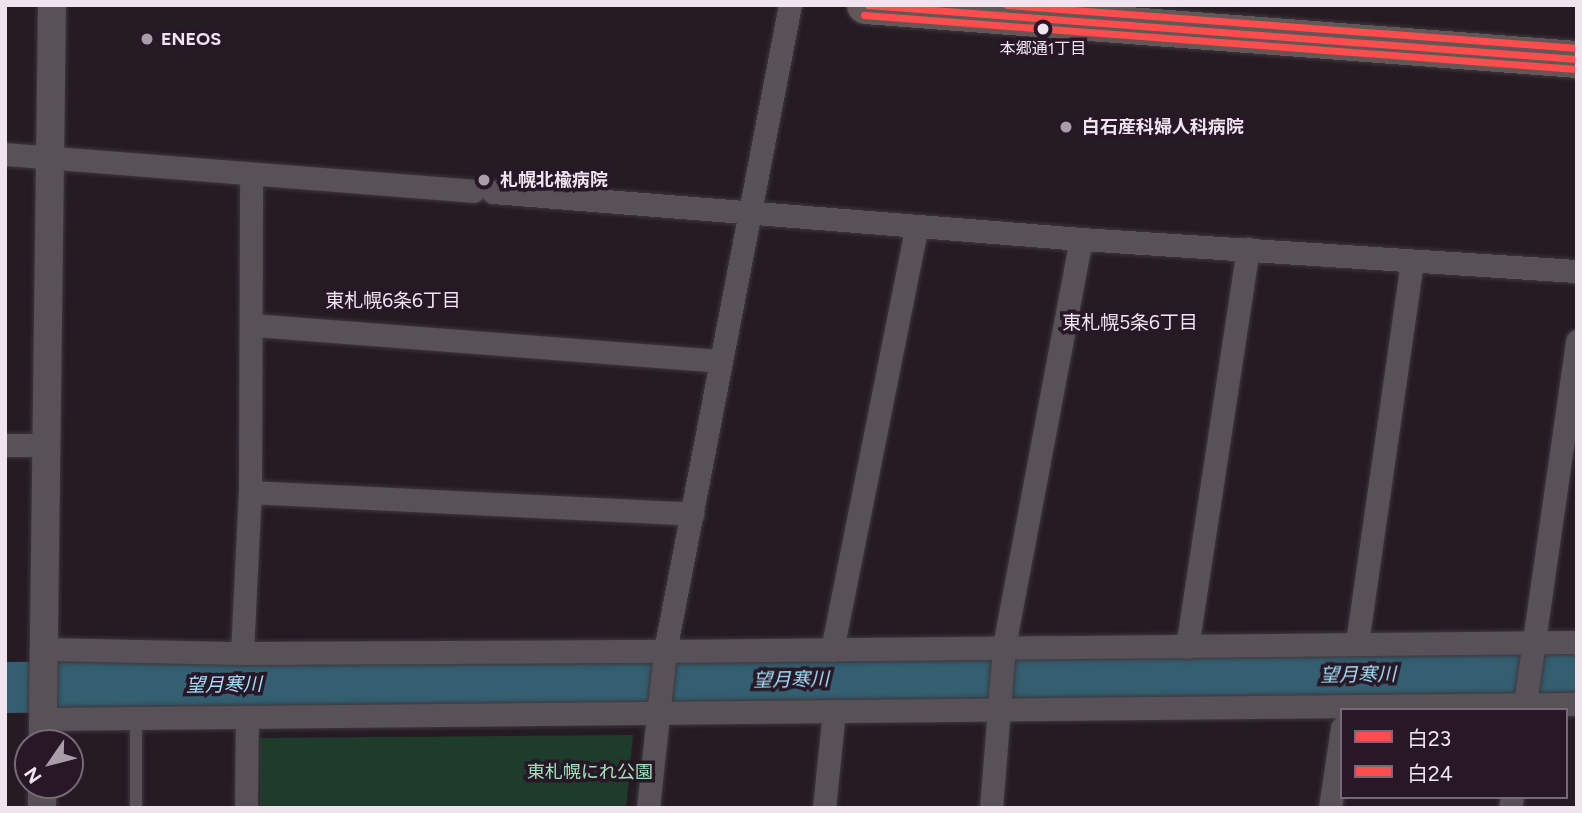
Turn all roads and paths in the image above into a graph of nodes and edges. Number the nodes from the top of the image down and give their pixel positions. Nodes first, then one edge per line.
1 (52, 5) edge
2 (790, 5) edge
3 (865, 5) edge
4 (1577, 59) edge
5 (5, 154) edge
6 (50, 156) junction
7 (251, 175) junction
8 (748, 210) junction
9 (917, 226) junction
10 (1081, 239) junction
11 (1248, 249) junction
12 (1412, 262) junction
13 (1577, 271) edge
14 (253, 325) junction
15 (1577, 341) edge
16 (721, 361) junction
17 (5, 445) edge
18 (47, 445) junction
19 (1569, 456) edge
20 (250, 492) junction
21 (692, 514) junction
22 (1577, 642) edge
23 (1357, 643) junction
24 (1187, 647) junction
25 (1535, 647) junction
26 (832, 650) junction
27 (242, 653) junction
28 (1003, 654) junction
29 (664, 657) junction
30 (45, 662) junction
31 (1526, 702) edge
32 (1001, 703) junction
33 (1577, 704) edge
34 (659, 707) junction
35 (1442, 708) edge
36 (834, 711) junction
37 (1340, 715) edge
38 (136, 718) junction
39 (247, 718) junction
40 (43, 724) edge
41 (1340, 742) edge
42 (136, 808) edge
43 (246, 808) edge
44 (648, 808) edge
45 (824, 808) edge
46 (991, 808) edge
47 (1330, 808) edge

1 - 6 street
2 - 8 street
3 - 4 main road
5 - 6 street
6 - 7 street
6 - 18 street
7 - 8 street
7 - 14 street
8 - 9 street
8 - 16 street
9 - 10 street
9 - 26 street
10 - 11 street
10 - 28 street
11 - 12 street
11 - 24 street
12 - 13 street
12 - 23 street
14 - 16 street
14 - 20 street
15 - 19 street
16 - 21 street
17 - 18 street
18 - 30 street
19 - 25 street
20 - 21 street
20 - 27 street
21 - 29 street
22 - 25 street
23 - 24 street
23 - 25 street
24 - 28 street
25 - 31 street
26 - 28 street
26 - 29 street
27 - 29 street
27 - 30 street
28 - 32 street
29 - 34 street
30 - 40 street
31 - 33 street
31 - 35 street
32 - 36 street
32 - 37 street
32 - 46 street
34 - 36 street
34 - 39 street
34 - 44 street
36 - 45 street
38 - 39 street
38 - 40 street
38 - 42 lane
39 - 43 street
41 - 47 street

